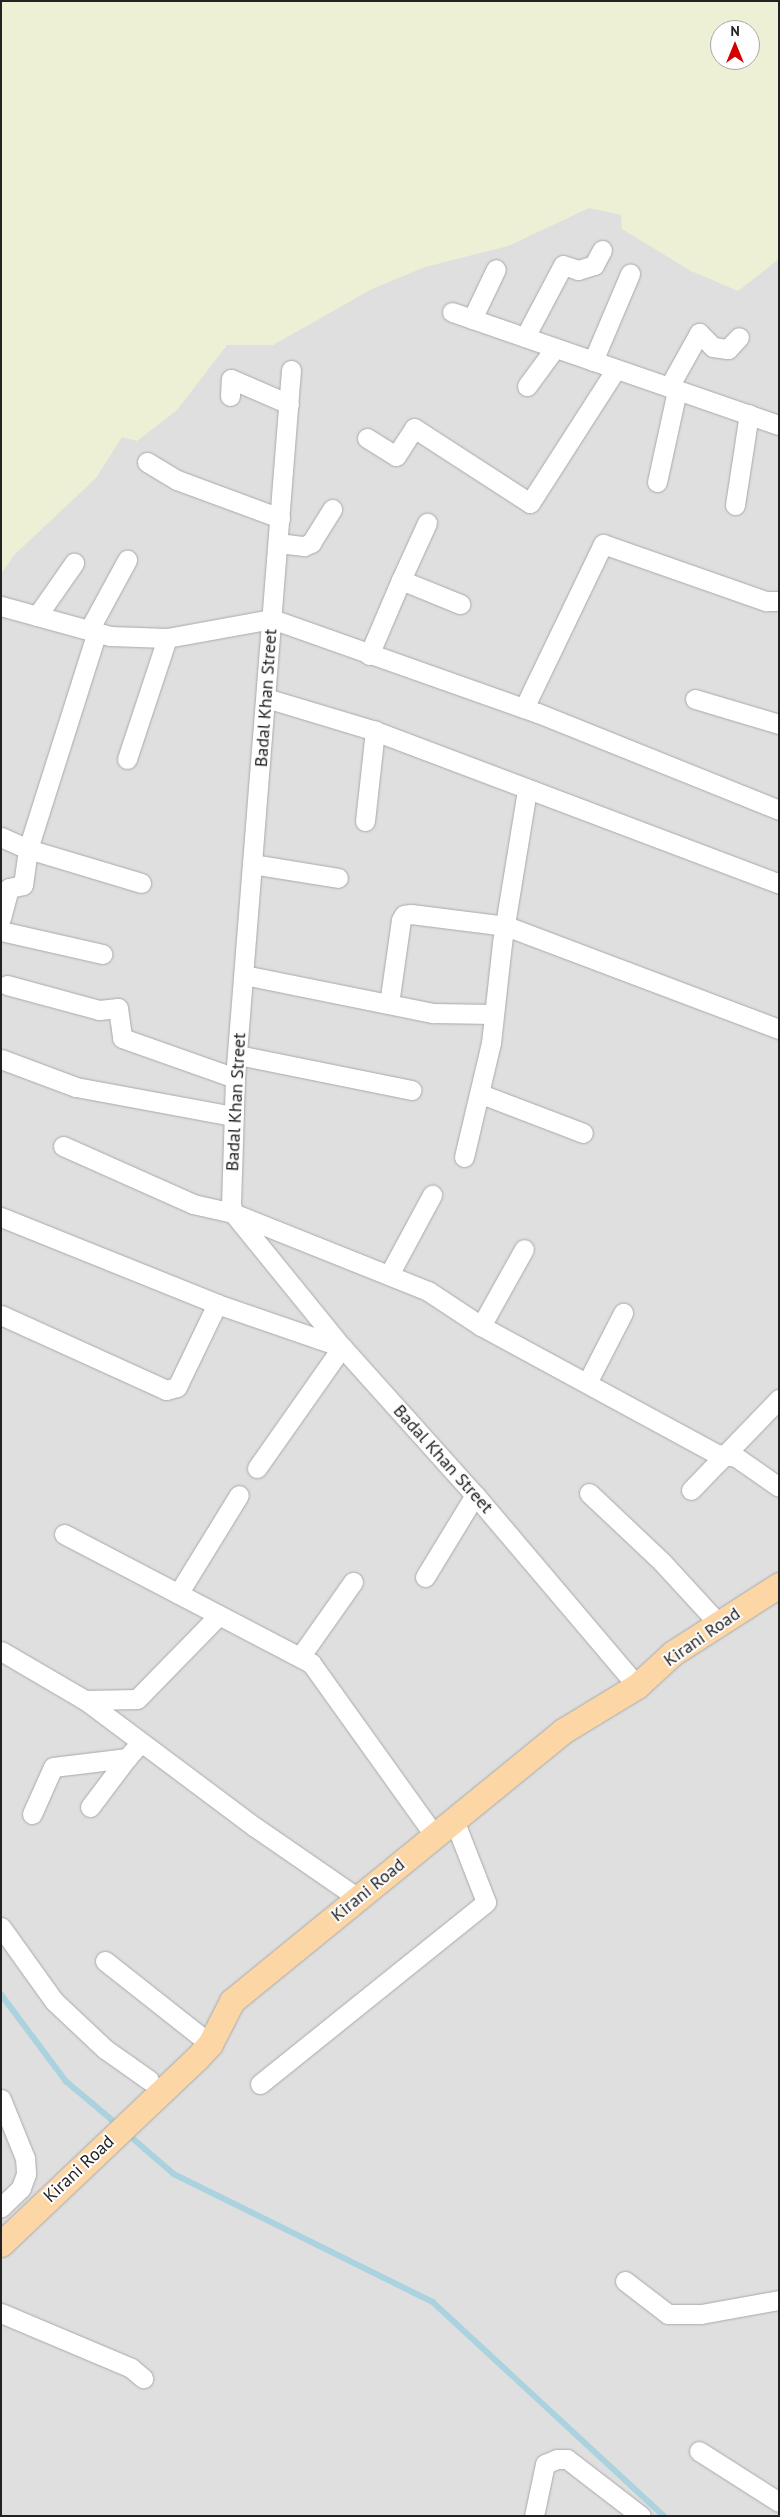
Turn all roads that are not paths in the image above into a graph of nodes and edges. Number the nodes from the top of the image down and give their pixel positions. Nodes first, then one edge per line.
1 (602, 250) dead end
2 (496, 269) dead end
3 (630, 274) dead end
4 (452, 312) dead end
5 (472, 318) junction
6 (525, 337) junction
7 (739, 337) dead end
8 (556, 348) junction
9 (593, 361) junction
10 (616, 369) junction
11 (291, 370) dead end
12 (527, 386) dead end
13 (673, 388) junction
14 (230, 396) dead end
15 (289, 404) junction
16 (748, 414) junction
17 (779, 425) edge
18 (368, 438) dead end
19 (147, 462) dead end
20 (657, 482) dead end
21 (735, 505) dead end
22 (332, 508) dead end
23 (280, 518) junction
24 (426, 523) dead end
25 (278, 543) junction
26 (127, 560) dead end
27 (74, 563) dead end
28 (401, 580) junction
29 (779, 601) edge
30 (460, 604) dead end
31 (1, 606) edge
32 (37, 616) junction
33 (272, 619) junction
34 (93, 631) junction
35 (167, 638) junction
36 (370, 655) junction
37 (266, 698) junction
38 (695, 699) dead end
39 (524, 708) junction
40 (779, 724) edge
41 (375, 731) junction
42 (127, 759) dead end
43 (527, 790) junction
44 (779, 810) edge
45 (365, 821) dead end
46 (1, 837) edge
47 (28, 849) junction
48 (252, 864) junction
49 (338, 878) dead end
50 (141, 883) dead end
51 (779, 884) edge
52 (1, 918) edge
53 (506, 926) junction
54 (1, 931) edge
55 (102, 954) dead end
56 (244, 975) junction
57 (8, 985) dead end
58 (389, 1004) junction
59 (493, 1014) junction
60 (779, 1029) edge
61 (238, 1055) junction
62 (1, 1059) edge
63 (236, 1078) junction
64 (411, 1090) dead end
65 (480, 1094) junction
66 (233, 1116) junction
67 (584, 1132) dead end
68 (63, 1146) dead end
69 (464, 1157) dead end
70 (432, 1195) dead end
71 (234, 1213) junction
72 (1, 1217) edge
73 (524, 1249) dead end
74 (390, 1273) junction
75 (217, 1304) junction
76 (623, 1313) dead end
77 (1, 1314) edge
78 (481, 1326) junction
79 (342, 1347) junction
80 (586, 1383) junction
81 (779, 1399) edge
82 (725, 1455) junction
83 (257, 1468) dead end
84 (779, 1487) edge
85 (691, 1490) dead end
86 (589, 1494) dead end
87 (239, 1495) dead end
88 (476, 1495) junction
89 (64, 1534) dead end
90 (425, 1576) dead end
91 (353, 1582) dead end
92 (779, 1585) edge
93 (178, 1594) junction
94 (219, 1615) junction
95 (719, 1624) junction
96 (1, 1651) edge
97 (300, 1657) junction
98 (637, 1686) junction
99 (85, 1700) junction
100 (141, 1742) junction
101 (127, 1758) junction
102 (90, 1807) dead end
103 (32, 1814) dead end
104 (454, 1820) junction
105 (435, 1836) junction
106 (358, 1898) junction
107 (1, 1927) edge
108 (105, 1961) dead end
109 (204, 2051) junction
110 (149, 2080) dead end
111 (260, 2084) dead end
112 (1, 2099) edge
113 (6, 2117) edge
114 (1, 2207) edge
115 (6, 2238) edge
116 (625, 2281) dead end
117 (779, 2300) edge
118 (1, 2313) edge
119 (143, 2378) dead end
120 (699, 2451) dead end
121 (779, 2502) edge
122 (534, 2516) edge
123 (641, 2516) edge

1 - 6 street
2 - 5 street
3 - 9 street
4 - 5 street
5 - 6 street
6 - 8 street
7 - 13 street
8 - 9 street
8 - 12 street
9 - 10 street
10 - 13 street
10 - 18 street
11 - 15 street, Badal Khan Street
13 - 16 street
13 - 20 street
14 - 15 street
15 - 23 street, Badal Khan Street
16 - 17 street
16 - 21 street
19 - 23 street
22 - 25 street
23 - 25 street, Badal Khan Street
24 - 28 street
25 - 33 street, Badal Khan Street
26 - 34 street
27 - 32 street
28 - 30 street
28 - 36 street
29 - 39 street
31 - 32 street
32 - 34 street
33 - 35 street
33 - 36 street
33 - 37 street, Badal Khan Street
34 - 35 street
34 - 47 street
35 - 42 street
36 - 39 street
37 - 41 street
37 - 48 street, Badal Khan Street
38 - 40 street
39 - 44 street
41 - 43 street
41 - 45 street
43 - 51 street
43 - 53 street
46 - 47 street
47 - 50 street
47 - 52 street
48 - 49 street
48 - 56 street, Badal Khan Street
53 - 58 street
53 - 59 street
53 - 60 street
54 - 55 street
56 - 58 street
56 - 61 street, Badal Khan Street
57 - 63 street
58 - 59 street
59 - 65 street
61 - 63 street, Badal Khan Street
61 - 64 street
62 - 66 street
63 - 66 street, Badal Khan Street
65 - 67 street
65 - 69 street
66 - 71 street, Badal Khan Street
68 - 71 street
70 - 74 street
71 - 74 street
71 - 79 street, Badal Khan Street
72 - 75 street
73 - 78 street
74 - 78 street
75 - 77 street
75 - 79 street
76 - 80 street
78 - 80 street
79 - 83 street
79 - 88 street, Badal Khan Street
80 - 82 street
81 - 82 street
82 - 84 street
82 - 85 street
86 - 95 street
87 - 93 street
88 - 90 street
88 - 98 street, Badal Khan Street
89 - 93 street
91 - 97 street
92 - 95 main road, Kirani Road
93 - 94 street
94 - 97 street
94 - 99 street
95 - 98 main road, Kirani Road
96 - 99 street
97 - 105 street
98 - 104 main road, Kirani Road
99 - 100 street
100 - 101 street
100 - 106 street
101 - 102 street
101 - 103 street
104 - 105 main road, Kirani Road
104 - 111 street
105 - 106 main road, Kirani Road
106 - 109 main road, Kirani Road
107 - 110 street
108 - 109 street
109 - 115 main road, Kirani Road
112 - 113 street
113 - 114 street
116 - 117 street
118 - 119 street
120 - 121 street
122 - 123 street

